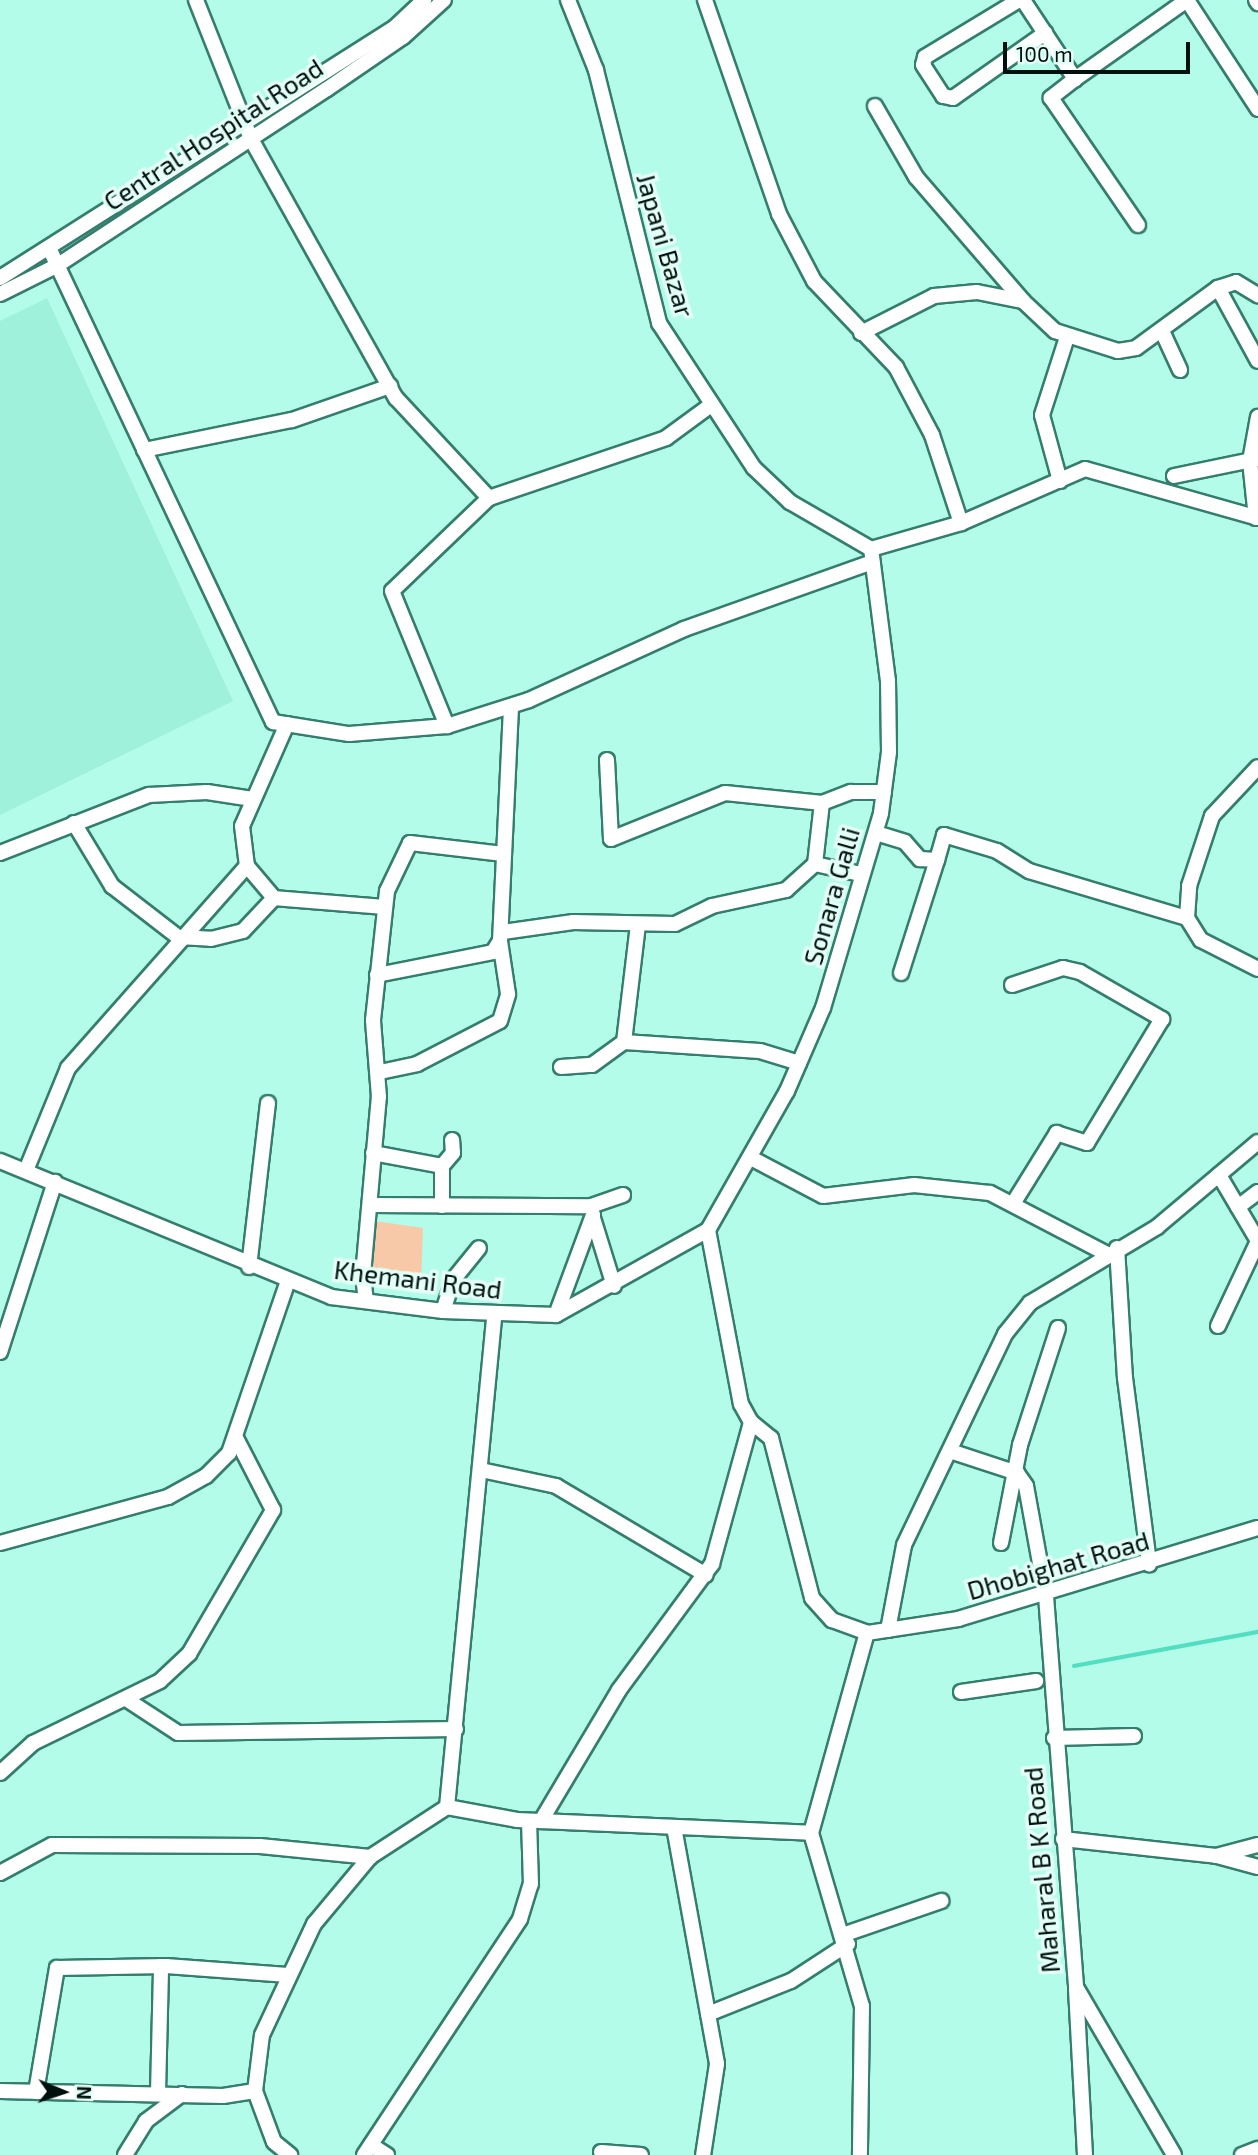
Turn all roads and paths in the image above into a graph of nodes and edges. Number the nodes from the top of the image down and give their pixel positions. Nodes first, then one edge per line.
1 (196, 0) edge
2 (424, 0) edge
3 (444, 0) edge
4 (568, 0) edge
5 (705, 0) edge
6 (1021, 0) edge
7 (1187, 0) edge
8 (1045, 33) junction
9 (1075, 79) junction
10 (874, 106) dead end
11 (1258, 109) edge
12 (248, 132) junction
13 (1138, 225) dead end
14 (54, 258) junction
15 (0, 278) edge
16 (1218, 288) junction
17 (0, 294) edge
18 (1258, 295) edge
19 (1023, 301) junction
20 (1162, 331) junction
21 (861, 333) junction
22 (1067, 337) junction
23 (1258, 361) edge
24 (1180, 370) dead end
25 (390, 386) junction
26 (711, 405) junction
27 (1258, 416) edge
28 (144, 450) junction
29 (1254, 460) edge
30 (1174, 476) dead end
31 (1060, 481) junction
32 (489, 498) junction
33 (1257, 518) edge
34 (961, 523) junction
35 (871, 556) junction
36 (511, 706) junction
37 (287, 724) junction
38 (447, 726) junction
39 (607, 760) dead end
40 (1258, 766) edge
41 (884, 792) junction
42 (252, 799) junction
43 (822, 803) junction
44 (74, 823) junction
45 (876, 833) junction
46 (0, 853) edge
47 (503, 854) junction
48 (937, 860) junction
49 (816, 864) junction
50 (247, 866) junction
51 (860, 874) junction
52 (274, 898) junction
53 (384, 907) junction
54 (1187, 918) junction
55 (638, 925) junction
56 (178, 937) junction
57 (501, 937) junction
58 (1258, 969) edge
59 (901, 974) dead end
60 (377, 975) junction
61 (1012, 985) dead end
62 (624, 1042) junction
63 (799, 1063) junction
64 (561, 1067) dead end
65 (380, 1073) junction
66 (268, 1103) dead end
67 (452, 1140) dead end
68 (1258, 1142) edge
69 (373, 1153) junction
70 (751, 1158) junction
71 (0, 1161) edge
72 (442, 1166) junction
73 (27, 1168) junction
74 (1219, 1175) junction
75 (55, 1182) junction
76 (1258, 1192) edge
77 (623, 1195) dead end
78 (1014, 1202) junction
79 (372, 1205) junction
80 (442, 1206) junction
81 (1238, 1207) junction
82 (592, 1211) junction
83 (708, 1230) junction
84 (1258, 1241) edge
85 (479, 1248) dead end
86 (1112, 1251) junction
87 (249, 1267) junction
88 (288, 1281) junction
89 (614, 1286) junction
90 (366, 1301) junction
91 (443, 1311) junction
92 (495, 1314) junction
93 (556, 1315) junction
94 (1218, 1325) dead end
95 (1058, 1328) dead end
96 (0, 1352) edge
97 (751, 1422) junction
98 (234, 1436) junction
99 (950, 1451) junction
100 (481, 1470) junction
101 (1017, 1473) junction
102 (1258, 1528) edge
103 (1002, 1542) dead end
104 (0, 1543) edge
105 (1149, 1564) junction
106 (706, 1575) junction
107 (1046, 1597) junction
108 (888, 1630) junction
109 (867, 1633) junction
110 (1036, 1681) dead end
111 (961, 1692) dead end
112 (126, 1699) junction
113 (456, 1730) junction
114 (1134, 1736) dead end
115 (1054, 1738) junction
116 (0, 1773) edge
117 (447, 1807) junction
118 (535, 1821) junction
119 (674, 1827) junction
120 (811, 1833) junction
121 (1063, 1839) junction
122 (1258, 1844) edge
123 (1216, 1856) junction
124 (370, 1857) junction
125 (1258, 1867) edge
126 (0, 1873) edge
127 (941, 1901) dead end
128 (846, 1939) junction
129 (161, 1966) junction
130 (288, 1975) junction
131 (1076, 1987) junction
132 (708, 2014) junction
133 (0, 2091) edge
134 (255, 2091) junction
135 (36, 2092) junction
136 (158, 2092) junction
137 (183, 2093) junction
138 (1258, 2149) edge
139 (368, 2150) edge
140 (601, 2152) dead end
141 (125, 2155) edge
142 (290, 2155) edge
143 (387, 2155) edge
144 (641, 2155) edge
145 (703, 2155) edge
146 (860, 2155) edge
147 (1085, 2155) edge
148 (1174, 2155) edge
149 (1242, 2155) edge

1 - 12 street
2 - 12 street, Central Hospital Road
3 - 12 street, Central Hospital Road
4 - 26 street, Japani Bazar
5 - 21 street
6 - 8 street
6 - 8 street
7 - 9 street
7 - 11 street
8 - 9 street
9 - 13 street
10 - 19 street
12 - 14 street, Central Hospital Road
12 - 25 street
14 - 15 street, Central Hospital Road
14 - 17 street, Central Hospital Road
14 - 28 street
16 - 18 street
16 - 20 street
16 - 23 street
19 - 21 street
19 - 22 street
20 - 22 street
20 - 24 street
21 - 34 street
22 - 31 street
25 - 28 street
25 - 32 street
26 - 32 street
26 - 35 street, Japani Bazar
27 - 29 street
28 - 37 street
29 - 30 street
29 - 33 street
31 - 33 street
31 - 34 street
32 - 38 street
34 - 35 street
35 - 36 street
35 - 41 street, Sonara Galli
36 - 38 street
36 - 47 street
37 - 38 street
37 - 42 street
39 - 43 street
40 - 54 street
41 - 43 street
41 - 45 street, Sonara Galli
42 - 44 street
42 - 50 street
43 - 49 street
44 - 46 street
44 - 56 street
45 - 48 street
45 - 51 street, Sonara Galli
47 - 53 street
47 - 57 street
48 - 54 street
48 - 59 street
49 - 51 street
49 - 55 street
50 - 52 street
50 - 56 street
51 - 63 street, Sonara Galli
52 - 53 street
52 - 56 street
53 - 60 street
54 - 58 street
55 - 57 street
55 - 62 street
56 - 73 street
57 - 60 street
57 - 65 street
60 - 65 street
61 - 78 street
62 - 63 street
62 - 64 street
63 - 70 street, Sonara Galli
65 - 69 street
66 - 87 street
67 - 72 street
68 - 74 street
69 - 72 street
69 - 79 street
70 - 78 street
70 - 83 street, Sonara Galli
71 - 73 street, Khemani Road
72 - 80 street
73 - 75 street, Khemani Road
74 - 81 street
74 - 86 street
75 - 87 street, Khemani Road
75 - 96 street
76 - 81 street
77 - 82 street
78 - 86 street
79 - 80 street
79 - 90 street
80 - 82 street
81 - 84 street
82 - 89 street
82 - 93 street
83 - 89 street, Khemani Road
83 - 97 street
84 - 94 street
85 - 91 street
86 - 99 street
86 - 105 street
87 - 88 street, Khemani Road
88 - 90 street, Khemani Road
88 - 98 street
89 - 93 street, Khemani Road
90 - 91 street, Khemani Road
91 - 92 street, Khemani Road
92 - 93 street, Khemani Road
92 - 100 street
95 - 101 street
97 - 106 street
97 - 109 street
98 - 104 street
98 - 112 street
99 - 101 street
99 - 108 street
100 - 106 street
100 - 113 street
101 - 103 street
101 - 107 street, Maharal B K Road
102 - 105 street, Dhobighat Road
105 - 107 street, Dhobighat Road
106 - 118 street
107 - 108 street, Dhobighat Road
107 - 115 street, Maharal B K Road
108 - 109 street, Dhobighat Road
109 - 120 street
110 - 111 street
112 - 113 street
112 - 116 street
113 - 117 street
114 - 115 street
115 - 121 street, Maharal B K Road
117 - 118 street
117 - 124 street
118 - 119 street
118 - 139 street
119 - 120 street
119 - 132 street
120 - 128 street
121 - 123 street
121 - 131 street, Maharal B K Road
122 - 123 street
123 - 125 street
124 - 126 street
124 - 130 street
127 - 128 street
128 - 132 street
128 - 146 street
129 - 130 street
129 - 135 street
129 - 136 street
130 - 134 street
131 - 147 street
131 - 148 street, Maharal B K Road
132 - 145 street
133 - 135 street
134 - 137 street
134 - 142 street
135 - 136 street
136 - 137 street
137 - 141 street
138 - 149 street
139 - 143 street
140 - 144 street

